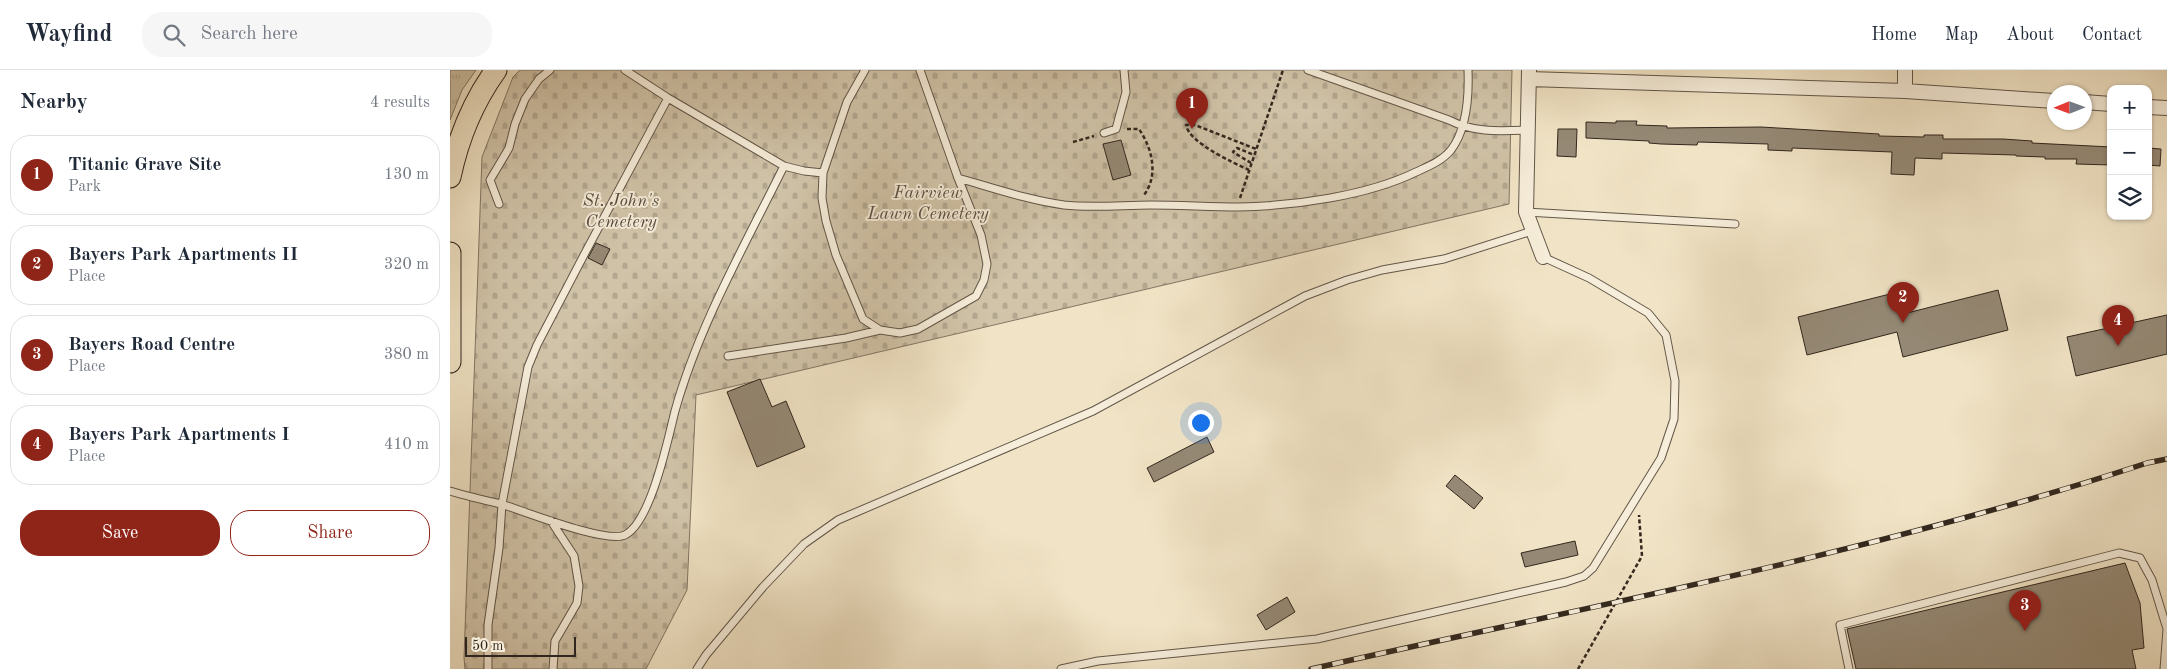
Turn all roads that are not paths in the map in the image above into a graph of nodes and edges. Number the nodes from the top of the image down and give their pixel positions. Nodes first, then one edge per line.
1 (496, 70) edge
2 (550, 70) edge
3 (625, 70) edge
4 (865, 70) edge
5 (920, 70) edge
6 (1124, 70) edge
7 (1308, 70) edge
8 (1468, 70) edge
9 (1906, 70) edge
10 (1529, 75) edge
11 (1905, 91) junction
12 (668, 98) junction
13 (2047, 100) edge
14 (2092, 103) edge
15 (2107, 104) edge
16 (2152, 107) edge
17 (2167, 108) edge
18 (1462, 127) junction
19 (1528, 130) junction
20 (1104, 133) road end
21 (784, 166) junction
22 (824, 173) junction
23 (450, 177) edge
24 (958, 178) junction
25 (499, 204) dead end
26 (1526, 212) junction
27 (1735, 224) dead end
28 (1534, 230) junction
29 (450, 253) edge
30 (1543, 258) joint
31 (880, 330) junction
32 (728, 356) dead end
33 (450, 362) edge
34 (450, 491) edge
35 (502, 504) junction
36 (551, 521) junction
37 (2167, 629) edge
38 (488, 669) edge
39 (553, 669) edge
40 (698, 669) edge
41 (1060, 669) edge
42 (1849, 669) edge
43 (2164, 669) edge

1 - 23 main road
2 - 25 lane
3 - 12 lane
4 - 22 lane
5 - 24 lane
6 - 20 lane
7 - 18 lane
8 - 18 lane
9 - 11 street
10 - 11 street
10 - 19 street
11 - 13 street
12 - 21 lane
12 - 35 lane
14 - 15 street
16 - 17 street
18 - 19 lane
18 - 24 lane
19 - 26 street
21 - 22 lane
21 - 36 lane
22 - 31 lane
24 - 31 lane
26 - 27 lane
26 - 28 street
28 - 30 street
28 - 40 lane
29 - 33 main road
30 - 41 lane
31 - 32 lane
34 - 35 lane
35 - 36 lane
35 - 38 lane
36 - 39 lane
37 - 42 lane
37 - 43 lane

